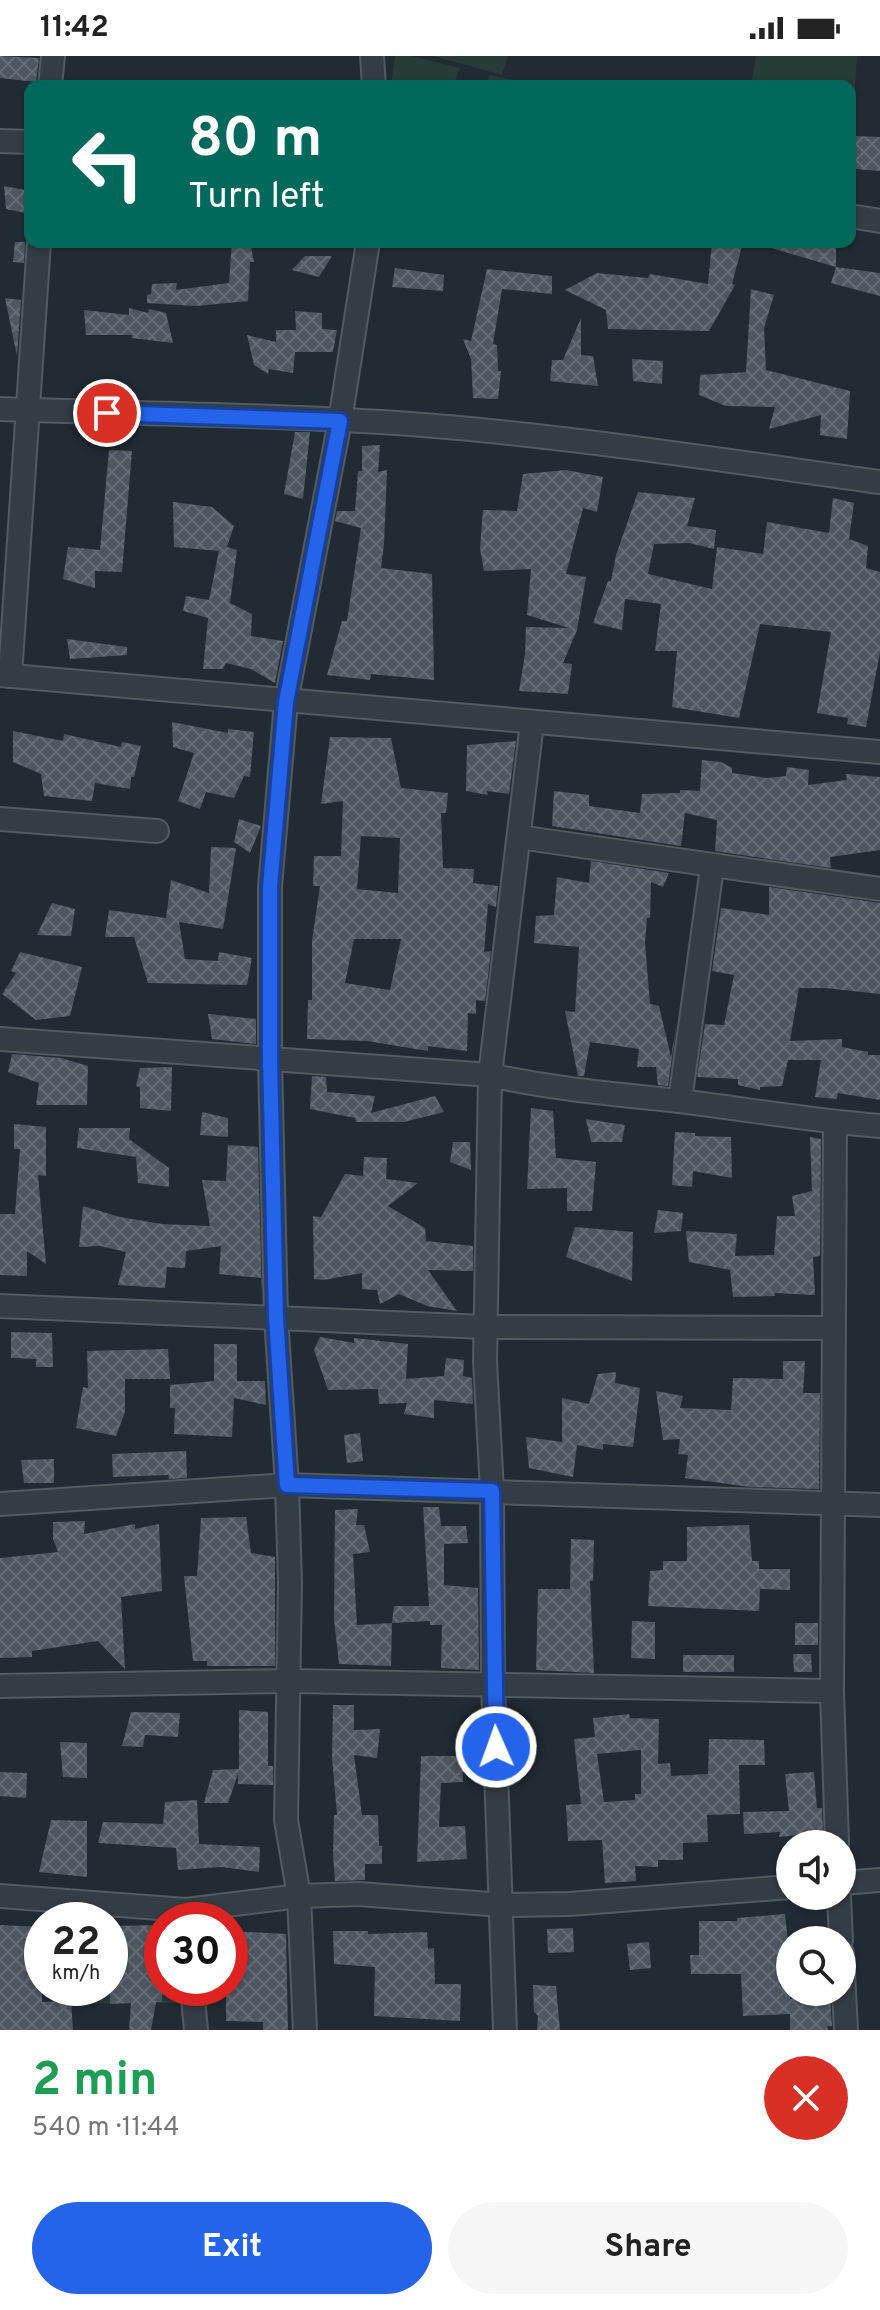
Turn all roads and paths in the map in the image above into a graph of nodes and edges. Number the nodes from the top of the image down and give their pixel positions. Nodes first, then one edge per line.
1 (53, 56) edge
2 (372, 56) edge
3 (51, 80) edge
4 (374, 80) edge
5 (0, 141) edge
6 (24, 142) edge
7 (856, 217) edge
8 (880, 221) edge
9 (39, 248) edge
10 (367, 248) edge
11 (0, 409) edge
12 (26, 410) junction
13 (340, 421) junction
14 (880, 482) edge
15 (5, 676) edge
16 (286, 702) junction
17 (532, 723) junction
18 (880, 752) edge
19 (0, 819) edge
20 (157, 831) dead end
21 (519, 837) junction
22 (712, 867) junction
23 (880, 889) edge
24 (0, 1039) edge
25 (270, 1059) junction
26 (490, 1075) junction
27 (680, 1101) junction
28 (835, 1123) junction
29 (880, 1126) edge
30 (0, 1306) edge
31 (276, 1317) junction
32 (485, 1327) junction
33 (833, 1328) junction
34 (287, 1485) junction
35 (492, 1491) junction
36 (832, 1503) junction
37 (0, 1504) edge
38 (880, 1505) edge
39 (290, 1681) junction
40 (493, 1683) junction
41 (0, 1686) edge
42 (832, 1691) junction
43 (837, 1830) edge
44 (880, 1880) edge
45 (856, 1882) edge
46 (776, 1888) edge
47 (0, 1896) edge
48 (299, 1896) junction
49 (248, 1905) edge
50 (502, 1905) junction
51 (144, 1911) edge
52 (194, 2006) edge
53 (845, 2006) edge
54 (196, 2030) edge
55 (305, 2030) edge
56 (505, 2030) edge
57 (846, 2030) edge

1 - 3 street
2 - 4 street
5 - 6 street
7 - 8 street
9 - 12 street
10 - 13 street
11 - 12 street
12 - 13 street
12 - 15 street
13 - 14 street
13 - 16 street
15 - 16 street
16 - 17 street
16 - 25 street
17 - 18 street
17 - 21 street
19 - 20 street
21 - 22 street
21 - 26 street
22 - 23 street
22 - 27 street
24 - 25 street
25 - 26 street
25 - 31 street
26 - 27 street
26 - 32 street
27 - 28 street
28 - 29 street
28 - 33 street
30 - 31 street
31 - 32 street
31 - 34 street
32 - 33 street
32 - 35 street
33 - 36 street
34 - 35 street
34 - 37 street
34 - 39 street
35 - 36 street
35 - 40 street
36 - 38 street
36 - 42 street
39 - 40 street
39 - 41 street
39 - 48 street
40 - 42 street
40 - 50 street
42 - 43 street
44 - 45 street
46 - 50 street
47 - 51 street
48 - 49 street
48 - 50 street
48 - 55 street
50 - 56 street
52 - 54 street
53 - 57 street

